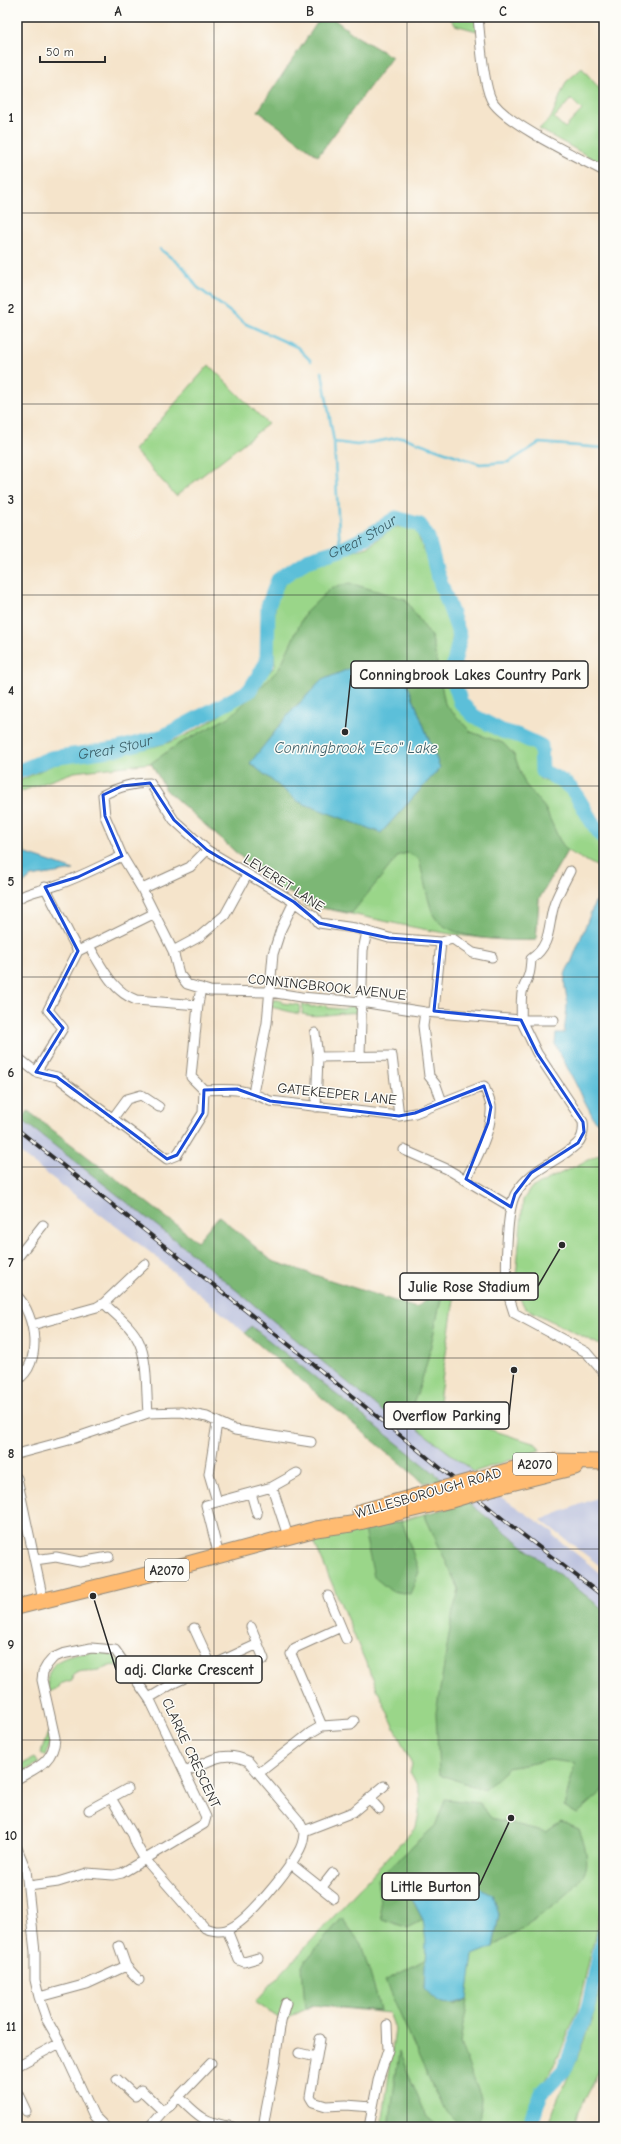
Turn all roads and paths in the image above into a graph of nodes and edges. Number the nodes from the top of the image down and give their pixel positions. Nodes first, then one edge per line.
1 (478, 17) edge
2 (604, 171) edge
3 (103, 795) joint
4 (207, 850) junction
5 (122, 856) junction
6 (570, 871) dead end
7 (247, 875) junction
8 (45, 887) junction
9 (142, 889) junction
10 (17, 899) edge
11 (294, 902) junction
12 (153, 914) junction
13 (367, 932) junction
14 (441, 942) junction
15 (89, 946) junction
16 (78, 951) junction
17 (174, 951) junction
18 (492, 957) dead end
19 (201, 988) junction
20 (270, 992) junction
21 (361, 1002) junction
22 (198, 1006) junction
23 (430, 1012) junction
24 (521, 1020) junction
25 (554, 1020) dead end
26 (315, 1033) dead end
27 (360, 1055) junction
28 (318, 1057) junction
29 (17, 1058) edge
30 (36, 1072) junction
31 (204, 1090) junction
32 (253, 1093) junction
33 (442, 1102) junction
34 (159, 1107) dead end
35 (316, 1107) junction
36 (399, 1116) junction
37 (113, 1118) junction
38 (404, 1150) dead end
39 (466, 1179) junction
40 (511, 1207) junction
41 (43, 1225) dead end
42 (17, 1258) edge
43 (145, 1264) dead end
44 (17, 1296) edge
45 (104, 1303) junction
46 (32, 1325) junction
47 (604, 1373) edge
48 (17, 1380) edge
49 (148, 1413) junction
50 (217, 1423) junction
51 (311, 1442) dead end
52 (17, 1454) edge
53 (597, 1462) edge
54 (297, 1473) dead end
55 (17, 1478) edge
56 (272, 1487) junction
57 (251, 1493) junction
58 (447, 1494) junction
59 (217, 1501) junction
60 (20, 1506) edge
61 (257, 1514) dead end
62 (288, 1536) junction
63 (219, 1556) junction
64 (109, 1557) dead end
65 (35, 1560) junction
66 (328, 1596) dead end
67 (43, 1600) junction
68 (17, 1607) edge
69 (250, 1627) dead end
70 (341, 1627) junction
71 (194, 1628) dead end
72 (346, 1639) dead end
73 (258, 1644) junction
74 (264, 1659) dead end
75 (211, 1665) junction
76 (149, 1698) junction
77 (354, 1721) dead end
78 (322, 1726) junction
79 (185, 1772) junction
80 (259, 1773) junction
81 (17, 1779) edge
82 (384, 1786) dead end
83 (127, 1789) dead end
84 (111, 1798) junction
85 (370, 1798) junction
86 (379, 1809) dead end
87 (88, 1810) dead end
88 (304, 1831) junction
89 (17, 1848) edge
90 (19, 1858) edge
91 (144, 1858) junction
92 (290, 1863) junction
93 (334, 1873) dead end
94 (29, 1886) junction
95 (322, 1887) junction
96 (334, 1898) dead end
97 (227, 1930) junction
98 (119, 1946) dead end
99 (258, 1958) dead end
100 (126, 1966) junction
101 (139, 1980) dead end
102 (39, 1997) junction
103 (286, 2003) dead end
104 (387, 2025) dead end
105 (320, 2039) dead end
106 (60, 2042) junction
107 (299, 2053) dead end
108 (316, 2057) junction
109 (211, 2063) dead end
110 (17, 2066) edge
111 (118, 2079) dead end
112 (17, 2092) edge
113 (179, 2097) junction
114 (372, 2107) junction
115 (163, 2110) junction
116 (26, 2111) dead end
117 (151, 2125) dead end
118 (105, 2127) edge
119 (232, 2127) edge
120 (261, 2127) edge
121 (369, 2127) edge

1 - 2 street
3 - 4 street, LEVERET LANE
3 - 5 street, CONNINGBROOK AVENUE
4 - 7 street, LEVERET LANE
4 - 9 street
5 - 8 street
5 - 9 street, CONNINGBROOK AVENUE
6 - 24 street
7 - 11 street, LEVERET LANE
7 - 17 street
8 - 10 street
8 - 16 street
9 - 12 street, CONNINGBROOK AVENUE
11 - 13 street, LEVERET LANE
11 - 20 street
12 - 15 street
12 - 17 street, CONNINGBROOK AVENUE
13 - 14 street, LEVERET LANE
13 - 21 street
14 - 18 street, LEVERET LANE
14 - 23 street
15 - 16 street
15 - 22 street
16 - 30 street
17 - 19 street, CONNINGBROOK AVENUE
19 - 20 street, CONNINGBROOK AVENUE
19 - 22 street
20 - 21 street, CONNINGBROOK AVENUE
20 - 32 street
21 - 23 street, CONNINGBROOK AVENUE
21 - 27 street
22 - 31 street
23 - 24 street, CONNINGBROOK AVENUE
23 - 33 street
24 - 25 street, CONNINGBROOK AVENUE
24 - 40 street
26 - 28 street
27 - 28 street
27 - 36 street
28 - 35 street
29 - 30 street
30 - 37 street
31 - 32 street, GATEKEEPER LANE
31 - 37 street
32 - 35 street, GATEKEEPER LANE
33 - 36 street, GATEKEEPER LANE
33 - 39 street, GATEKEEPER LANE
34 - 37 street
35 - 36 street, GATEKEEPER LANE
38 - 39 street
39 - 40 street
40 - 47 street
41 - 42 street
43 - 45 street
44 - 46 street
45 - 46 street
45 - 49 street
46 - 48 street
49 - 50 street
49 - 52 street
50 - 51 street
50 - 59 street
53 - 58 main road, WILLESBOROUGH ROAD / A2070, bridge
53 - 58 main road, WILLESBOROUGH ROAD / A2070, bridge
54 - 56 street
55 - 60 street
56 - 57 street
56 - 62 street
57 - 59 street
57 - 61 street
58 - 62 main road, WILLESBOROUGH ROAD / A2070
59 - 63 street
60 - 65 street
62 - 63 main road, WILLESBOROUGH ROAD / A2070
63 - 67 main road, WILLESBOROUGH ROAD / A2070
64 - 65 street
65 - 67 street
66 - 70 street
67 - 68 main road, WILLESBOROUGH ROAD / A2070
69 - 73 street
70 - 72 street
70 - 78 street
71 - 75 street
73 - 74 street
73 - 75 street
75 - 76 street
76 - 79 street, CLARKE CRESCENT
76 - 81 street, CLARKE CRESCENT
77 - 78 street
78 - 80 street
79 - 80 street
79 - 91 street, CLARKE CRESCENT
80 - 88 street
82 - 85 street
83 - 84 street
84 - 87 street
84 - 91 street
85 - 86 street
85 - 88 street
88 - 92 street
89 - 90 street
90 - 94 street
91 - 94 street, CLARKE CRESCENT
91 - 97 street
92 - 95 street
92 - 97 street
93 - 95 street
94 - 102 street
95 - 96 street
97 - 99 street
98 - 100 street
100 - 101 street
100 - 102 street
102 - 106 street
103 - 120 street
104 - 114 street
105 - 108 street
106 - 110 street
106 - 118 street
107 - 108 street
108 - 114 street
109 - 113 street
111 - 115 street
112 - 116 street
113 - 115 street
113 - 119 street
114 - 121 street
115 - 117 street

